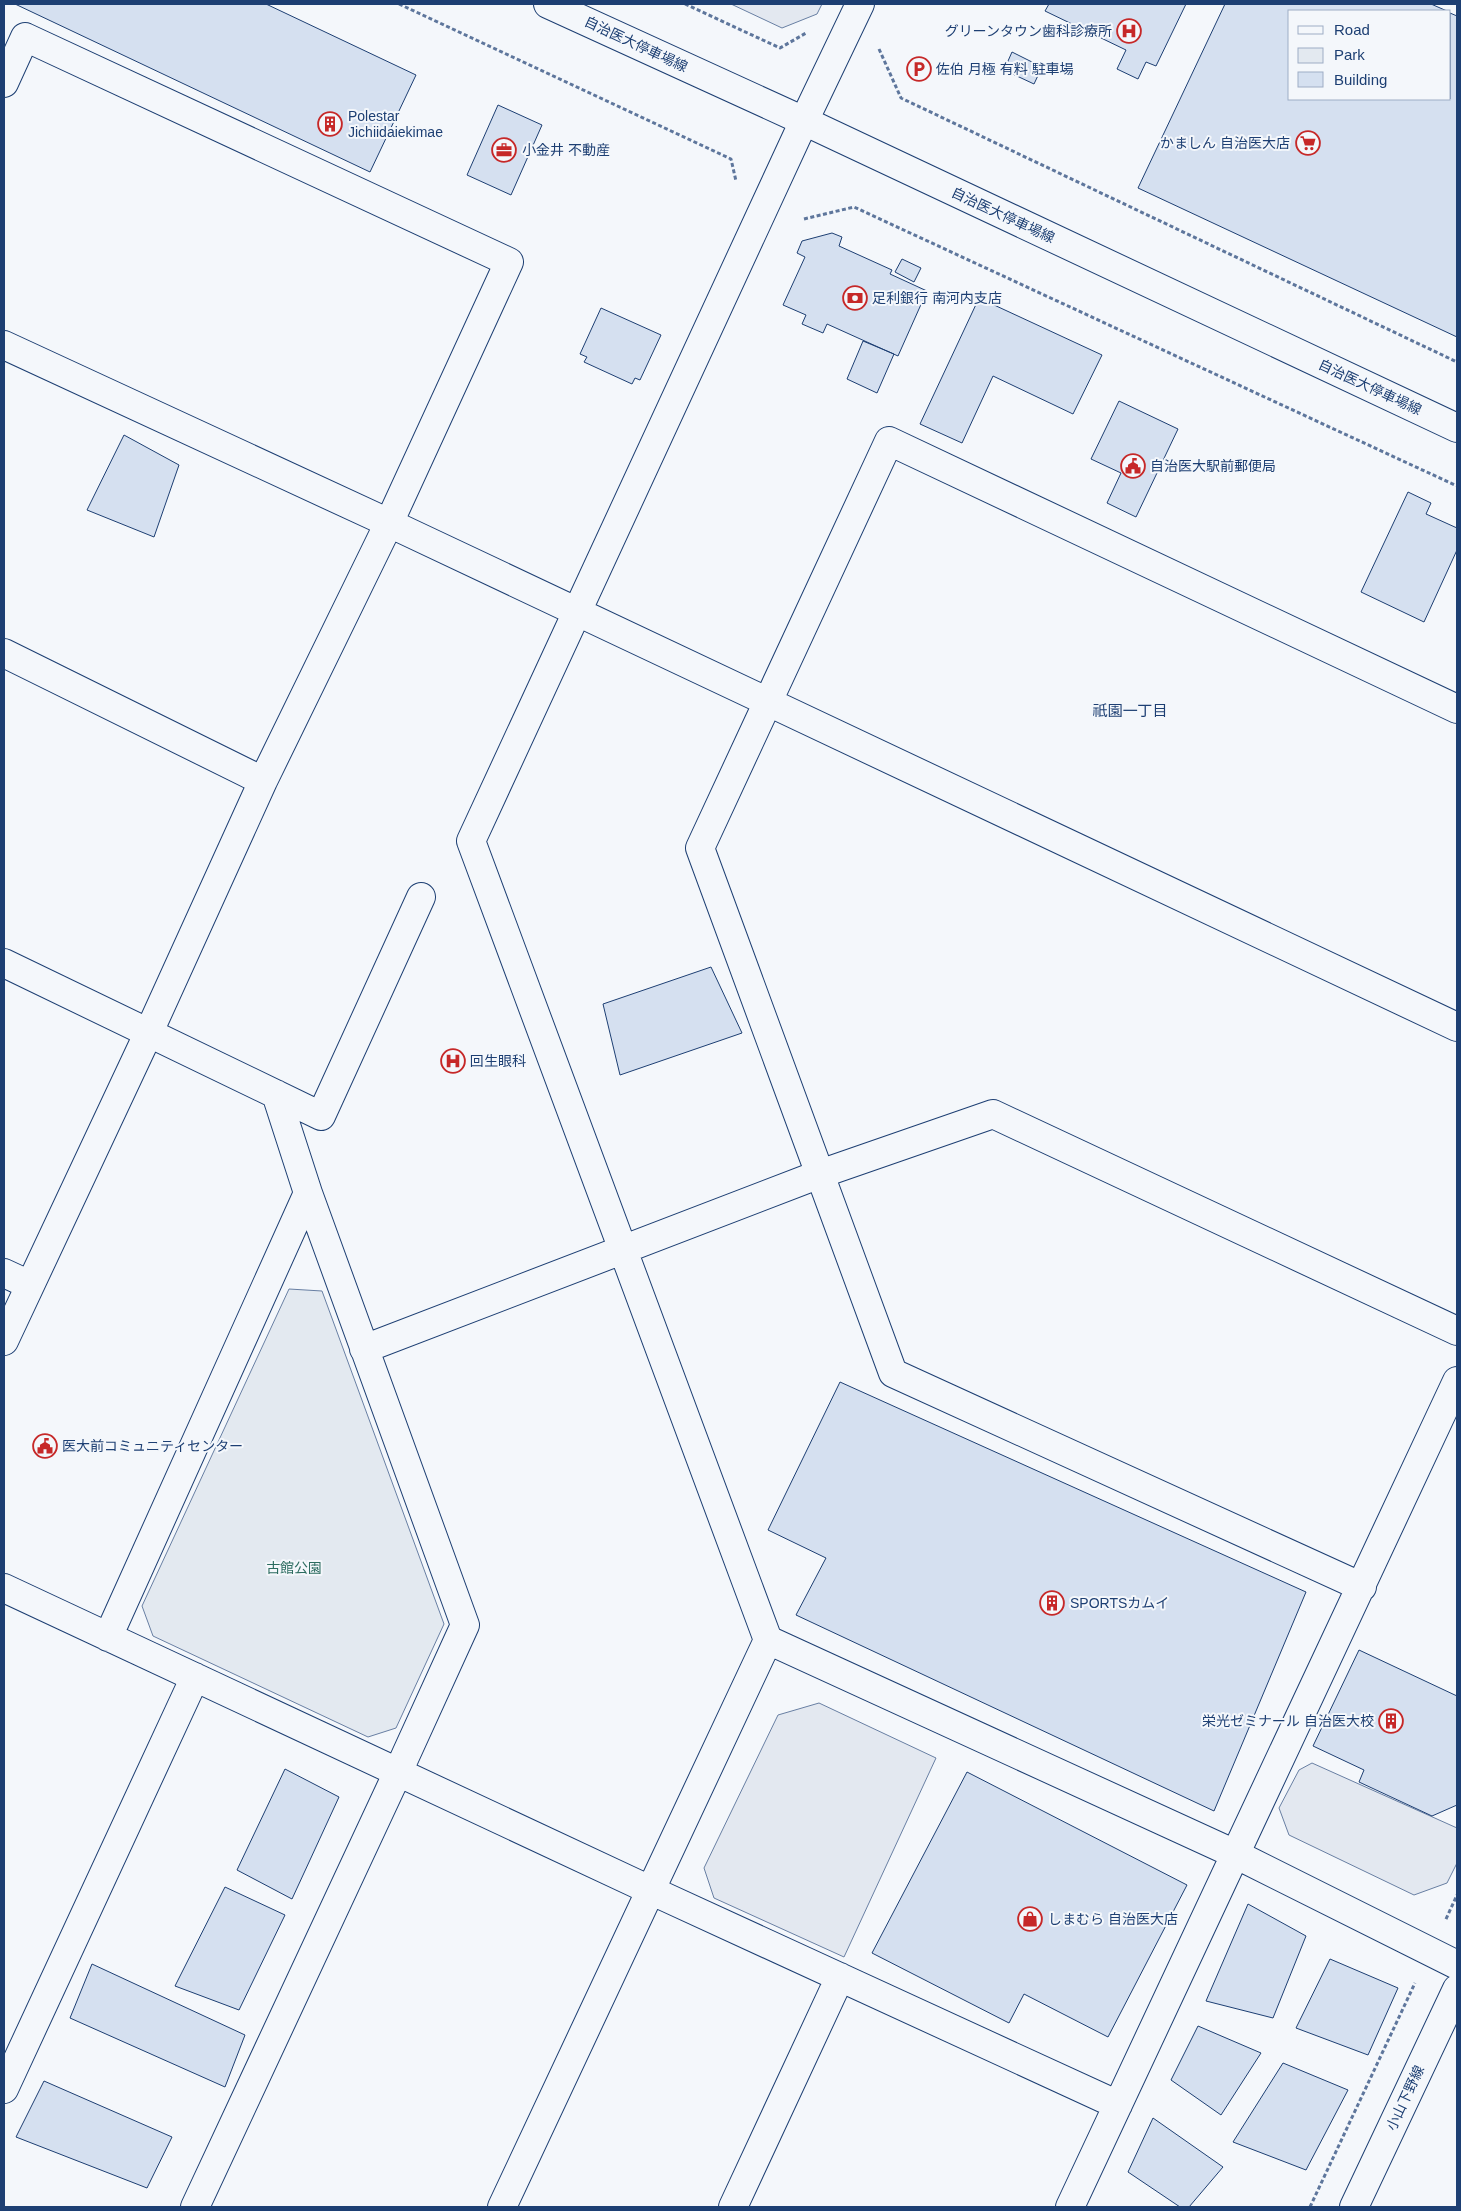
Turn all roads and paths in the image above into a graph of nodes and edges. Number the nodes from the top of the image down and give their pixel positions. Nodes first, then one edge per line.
1 (398, 4) edge
2 (548, 4) edge
3 (685, 4) edge
4 (860, 4) edge
5 (811, 30) dead end
6 (875, 41) dead end
7 (4, 83) edge
8 (804, 121) junction
9 (737, 186) dead end
10 (804, 219) dead end
11 (4, 345) edge
12 (1457, 362) edge
13 (1457, 428) edge
14 (1457, 486) edge
15 (389, 523) junction
16 (576, 612) junction
17 (4, 653) edge
18 (768, 703) junction
19 (1457, 709) edge
20 (263, 781) junction
21 (421, 897) dead end
22 (4, 963) edge
23 (1457, 1027) edge
24 (149, 1032) junction
25 (276, 1094) junction
26 (820, 1174) junction
27 (308, 1192) junction
28 (624, 1251) junction
29 (4, 1273) edge
30 (30, 1285) junction
31 (1457, 1331) edge
32 (4, 1341) edge
33 (364, 1349) junction
34 (1457, 1381) edge
35 (1362, 1586) junction
36 (4, 1588) edge
37 (108, 1637) junction
38 (768, 1640) junction
39 (195, 1677) junction
40 (398, 1772) junction
41 (1235, 1854) junction
42 (650, 1890) junction
43 (1457, 1895) edge
44 (1445, 1921) dead end
45 (1457, 1965) edge
46 (1419, 1975) dead end
47 (840, 1977) junction
48 (1457, 1988) edge
49 (4, 2089) edge
50 (1118, 2105) junction
51 (195, 2207) edge
52 (502, 2207) edge
53 (733, 2207) edge
54 (1070, 2207) edge
55 (1310, 2207) edge
56 (1354, 2207) edge

1 - 9 path
2 - 8 street, 自治医大停車場線
3 - 5 path
4 - 8 street
6 - 12 path
7 - 15 street
8 - 13 street, 自治医大停車場線
8 - 16 street
10 - 14 path
11 - 15 street
15 - 16 street
15 - 20 street
16 - 18 street
16 - 28 street
17 - 20 street
18 - 19 street
18 - 23 street
18 - 26 street
20 - 24 street
21 - 25 street
22 - 24 street
24 - 25 street
24 - 30 street
25 - 27 street
26 - 28 street
26 - 31 street
26 - 35 street
27 - 33 street
27 - 37 street
28 - 33 street
28 - 38 street
29 - 30 street
30 - 32 street
33 - 40 street
34 - 35 street
35 - 41 street
36 - 37 street
37 - 39 street
38 - 41 street
38 - 42 street
39 - 40 street
39 - 49 street
40 - 42 street
40 - 51 street
41 - 45 street
41 - 50 street
42 - 47 street
42 - 52 street
43 - 44 path
46 - 55 path
47 - 50 street
47 - 53 street
48 - 56 street, 小山下野線
50 - 54 street

